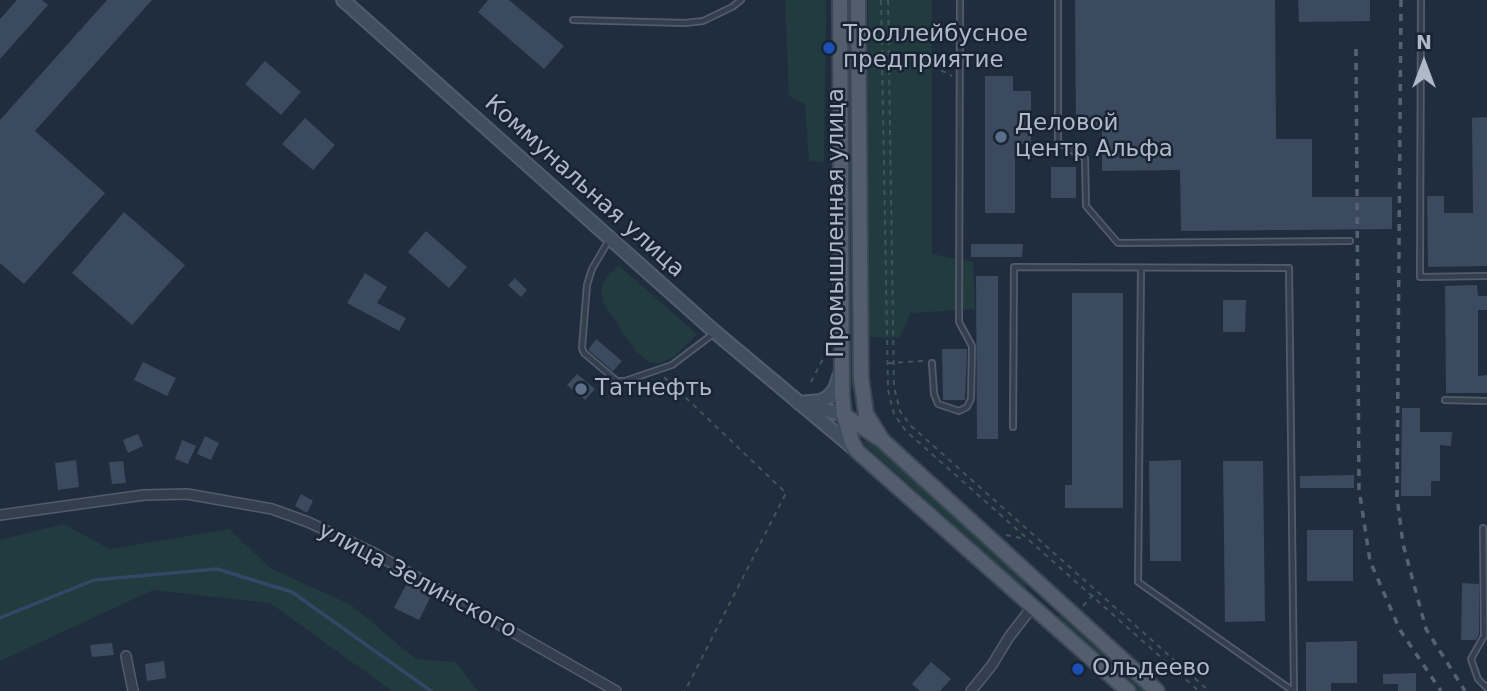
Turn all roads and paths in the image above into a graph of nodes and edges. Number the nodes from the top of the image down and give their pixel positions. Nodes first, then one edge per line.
1 (343, 0) edge
2 (741, 0) edge
3 (840, 0) edge
4 (858, 0) edge
5 (888, 0) edge
6 (960, 0) edge
7 (1059, 0) edge
8 (1421, 0) edge
9 (573, 20) dead end
10 (881, 28) dead end
11 (881, 63) dead end
12 (959, 79) junction
13 (610, 239) junction
14 (1350, 241) dead end
15 (1141, 268) junction
16 (1487, 276) edge
17 (715, 332) junction
18 (919, 360) dead end
19 (887, 363) dead end
20 (932, 363) dead end
21 (841, 366) junction
22 (657, 370) junction
23 (1445, 400) dead end
24 (1487, 401) edge
25 (863, 402) junction
26 (799, 403) junction
27 (844, 415) junction
28 (1013, 427) dead end
29 (883, 441) junction
30 (857, 451) junction
31 (0, 515) edge
32 (1483, 528) dead end
33 (1004, 534) dead end
34 (1027, 539) dead end
35 (1047, 591) junction
36 (1097, 592) dead end
37 (1085, 604) dead end
38 (1033, 606) junction
39 (126, 656) dead end
40 (1487, 688) edge
41 (133, 691) edge
42 (616, 691) edge
43 (685, 691) edge
44 (971, 691) edge
45 (1128, 691) edge
46 (1157, 691) edge
47 (1293, 691) edge

1 - 13 main road, Коммунальная улица
2 - 9 lane
3 - 21 main road, Промышленная улица
4 - 25 main road, Промышленная улица
5 - 10 path
6 - 12 lane
7 - 14 lane
8 - 16 lane
11 - 12 path
12 - 20 lane
13 - 17 main road, Коммунальная улица
13 - 22 lane
15 - 28 lane
15 - 47 lane
15 - 47 lane
17 - 22 lane
17 - 26 main road, Коммунальная улица
18 - 19 path
21 - 26 main road, Промышленная улица
21 - 27 main road, Промышленная улица
22 - 43 path
23 - 24 lane
25 - 27 main road
25 - 29 main road, Промышленная улица
26 - 27 main road, Промышленная улица
26 - 30 main road, Промышленная улица
27 - 29 main road, Промышленная улица
27 - 30 main road, Промышленная улица
29 - 35 main road, Промышленная улица
30 - 38 main road, Промышленная улица
31 - 42 street, улица Зелинского
32 - 40 lane
33 - 34 path
35 - 38 main road
35 - 46 main road, Промышленная улица
36 - 37 path
38 - 44 street
38 - 45 main road, Промышленная улица
39 - 41 street

